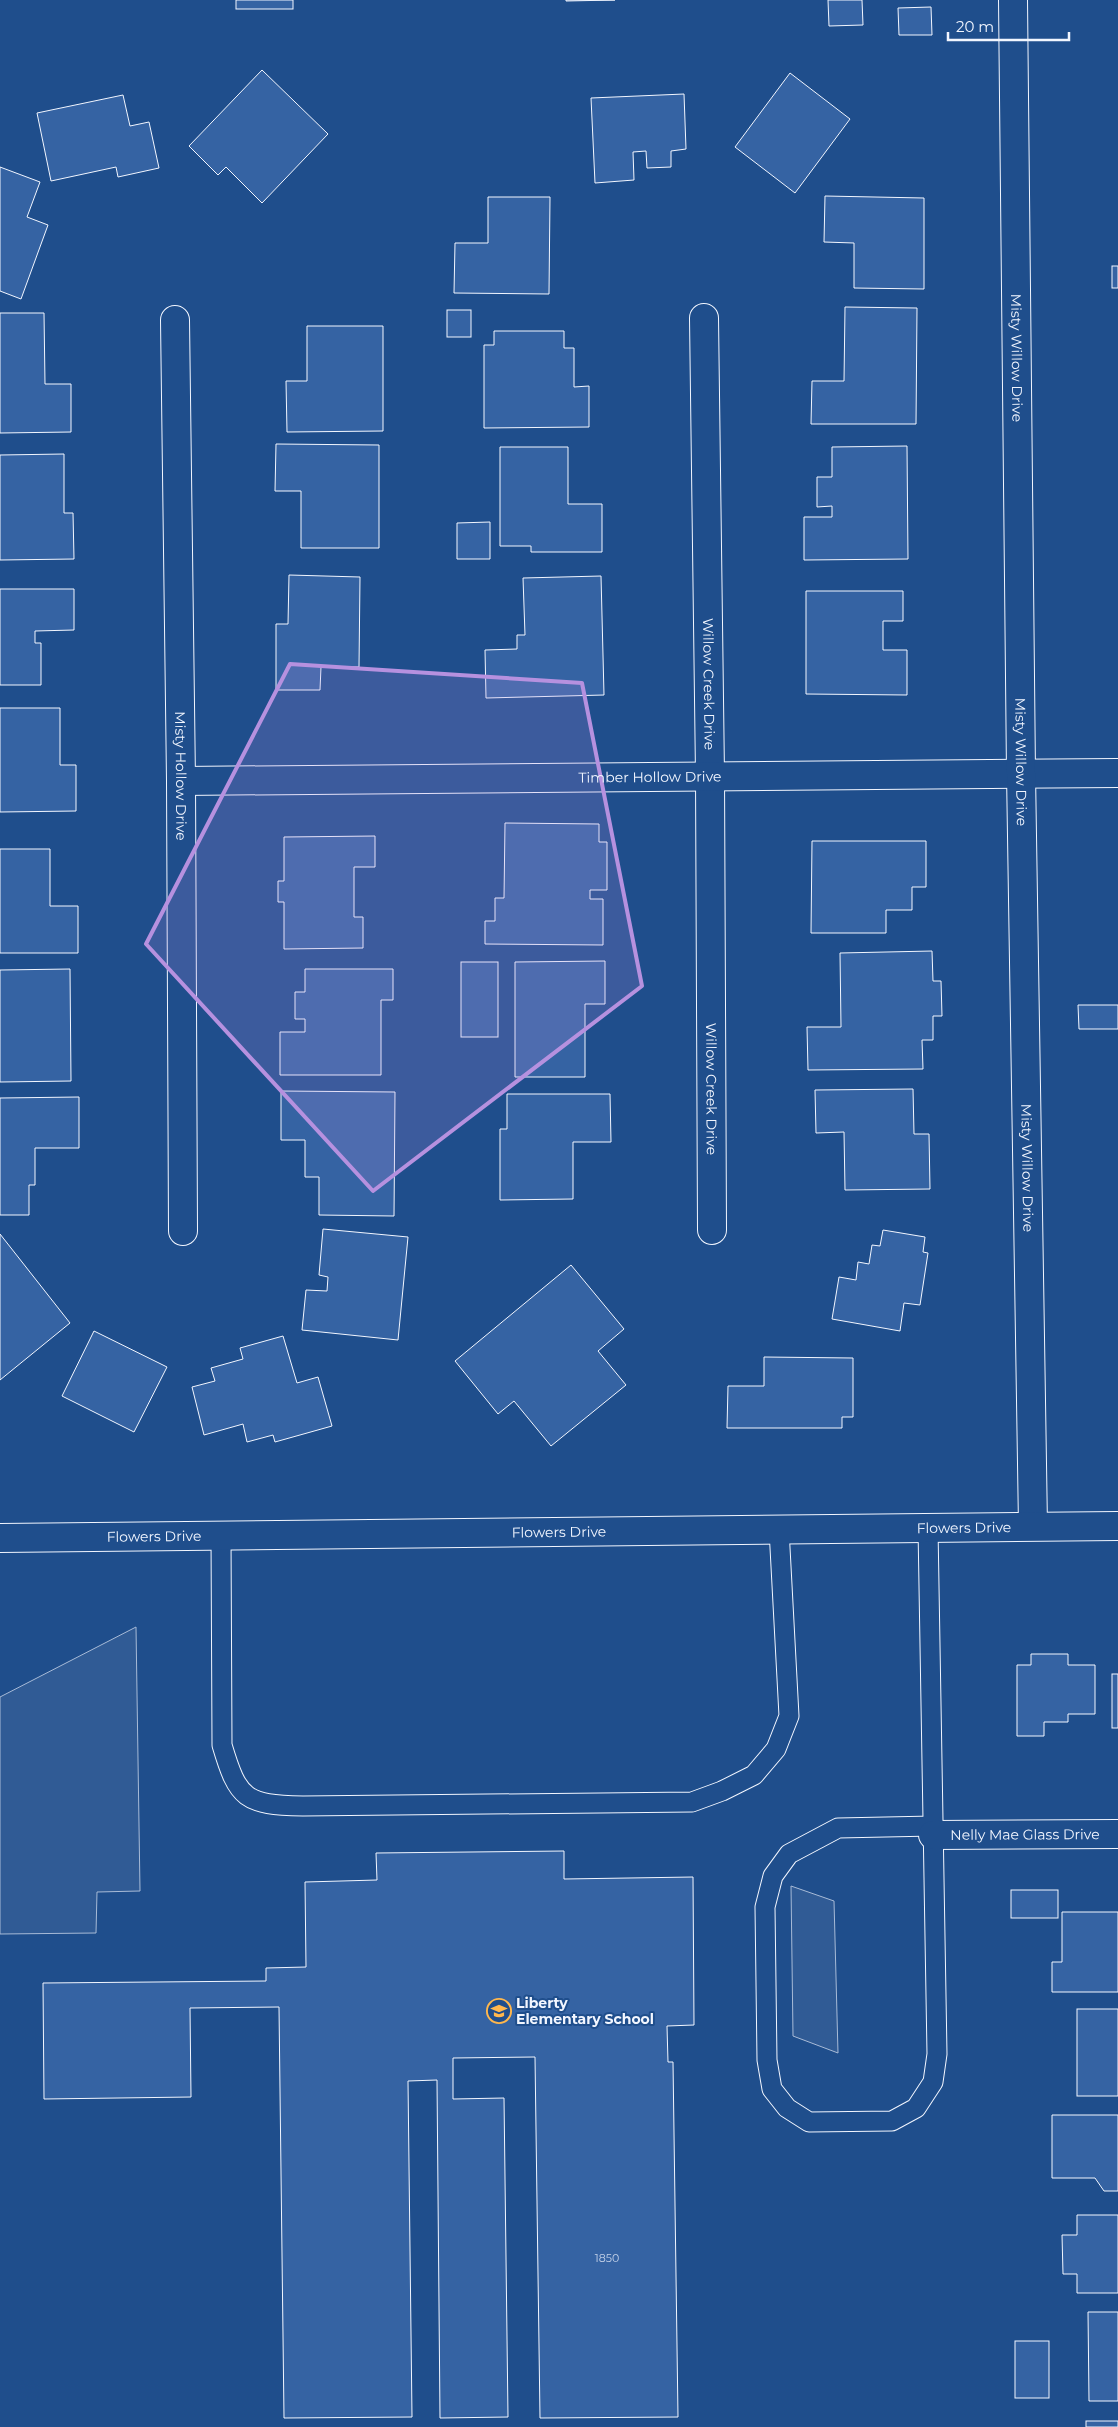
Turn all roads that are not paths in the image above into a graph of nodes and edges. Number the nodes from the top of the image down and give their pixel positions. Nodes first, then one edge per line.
1 (1013, 0) edge
2 (704, 318) dead end
3 (175, 320) dead end
4 (1021, 773) junction
5 (1118, 773) edge
6 (710, 775) junction
7 (182, 781) junction
8 (712, 1230) dead end
9 (184, 1232) dead end
10 (1033, 1526) junction
11 (1118, 1526) edge
12 (928, 1528) junction
13 (779, 1529) junction
14 (221, 1535) junction
15 (0, 1538) edge
16 (933, 1831) junction
17 (1118, 1834) edge

1 - 4 street, Misty Willow Drive
2 - 6 street, Willow Creek Drive
3 - 7 street, Misty Hollow Drive
4 - 5 street, Timber Hollow Drive
4 - 6 street, Timber Hollow Drive
4 - 10 street, Misty Willow Drive
6 - 7 street, Timber Hollow Drive
6 - 8 street, Willow Creek Drive
7 - 9 street, Misty Hollow Drive
10 - 11 street, Flowers Drive
10 - 12 street, Flowers Drive
12 - 13 street, Flowers Drive
12 - 16 lane
13 - 14 street, Flowers Drive
13 - 14 lane
14 - 15 street, Flowers Drive
16 - 16 lane
16 - 17 street, Nelly Mae Glass Drive

